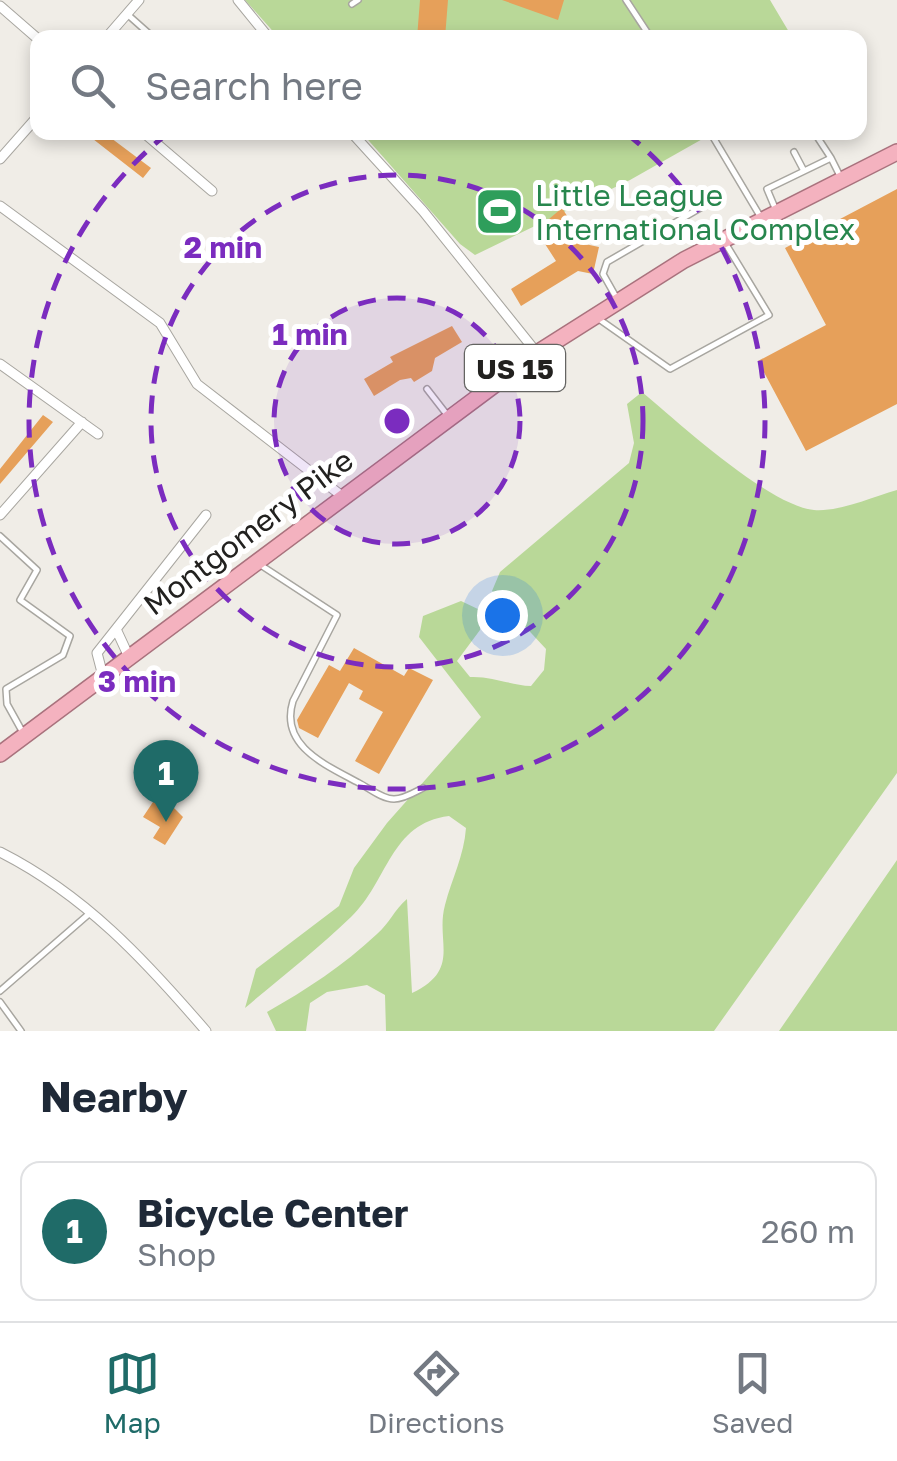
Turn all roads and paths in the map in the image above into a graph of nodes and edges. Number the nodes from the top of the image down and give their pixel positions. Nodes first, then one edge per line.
1 (139, 0) edge
2 (238, 0) edge
3 (626, 0) edge
4 (0, 6) edge
5 (127, 14) junction
6 (113, 30) edge
7 (145, 30) edge
8 (262, 30) edge
9 (646, 30) edge
10 (30, 32) edge
11 (30, 125) edge
12 (153, 140) edge
13 (358, 140) edge
14 (715, 140) edge
15 (819, 140) edge
16 (794, 152) dead end
17 (897, 152) edge
18 (830, 158) junction
19 (0, 159) edge
20 (804, 171) junction
21 (841, 178) junction
22 (212, 192) dead end
23 (714, 200) dead end
24 (0, 206) edge
25 (776, 210) junction
26 (761, 218) junction
27 (723, 238) junction
28 (618, 300) junction
29 (594, 316) junction
30 (537, 353) junction
31 (0, 364) edge
32 (427, 389) dead end
33 (448, 416) junction
34 (82, 422) junction
35 (98, 434) dead end
36 (342, 496) junction
37 (0, 515) edge
38 (206, 515) dead end
39 (0, 536) edge
40 (255, 562) junction
41 (116, 629) junction
42 (129, 656) junction
43 (103, 676) junction
44 (24, 736) junction
45 (0, 754) edge
46 (423, 788) dead end
47 (0, 852) edge
48 (92, 911) junction
49 (0, 991) edge
50 (0, 1002) edge
51 (203, 1027) edge
52 (21, 1031) edge
53 (190, 1031) edge

1 - 5 street
2 - 8 street
3 - 9 lane
4 - 10 street
5 - 6 street
5 - 7 lane
11 - 19 street
12 - 22 street
13 - 30 street
14 - 26 lane
15 - 18 lane
16 - 20 lane
17 - 21 highway, Montgomery Pike / US 15
18 - 20 lane
18 - 21 lane
20 - 25 lane
21 - 25 highway, Montgomery Pike / US 15
23 - 28 lane
24 - 36 street
25 - 26 highway, Montgomery Pike / US 15
26 - 27 highway, Montgomery Pike / US 15
27 - 28 highway, Montgomery Pike / US 15
27 - 29 lane
28 - 29 highway, Montgomery Pike / US 15
29 - 30 highway, Montgomery Pike / US 15
30 - 33 highway, Montgomery Pike / US 15
31 - 34 street
32 - 33 lane
33 - 36 highway, Montgomery Pike / US 15
34 - 35 street
34 - 37 street
36 - 40 highway, Montgomery Pike / US 15
38 - 41 street
39 - 44 lane
40 - 42 highway, Montgomery Pike / US 15
40 - 46 lane
41 - 42 street
41 - 43 street
42 - 43 highway, Montgomery Pike / US 15
43 - 44 highway, Montgomery Pike / US 15
44 - 45 highway, Montgomery Pike / US 15
47 - 48 street
48 - 49 lane
48 - 51 street
50 - 52 lane
51 - 53 lane

